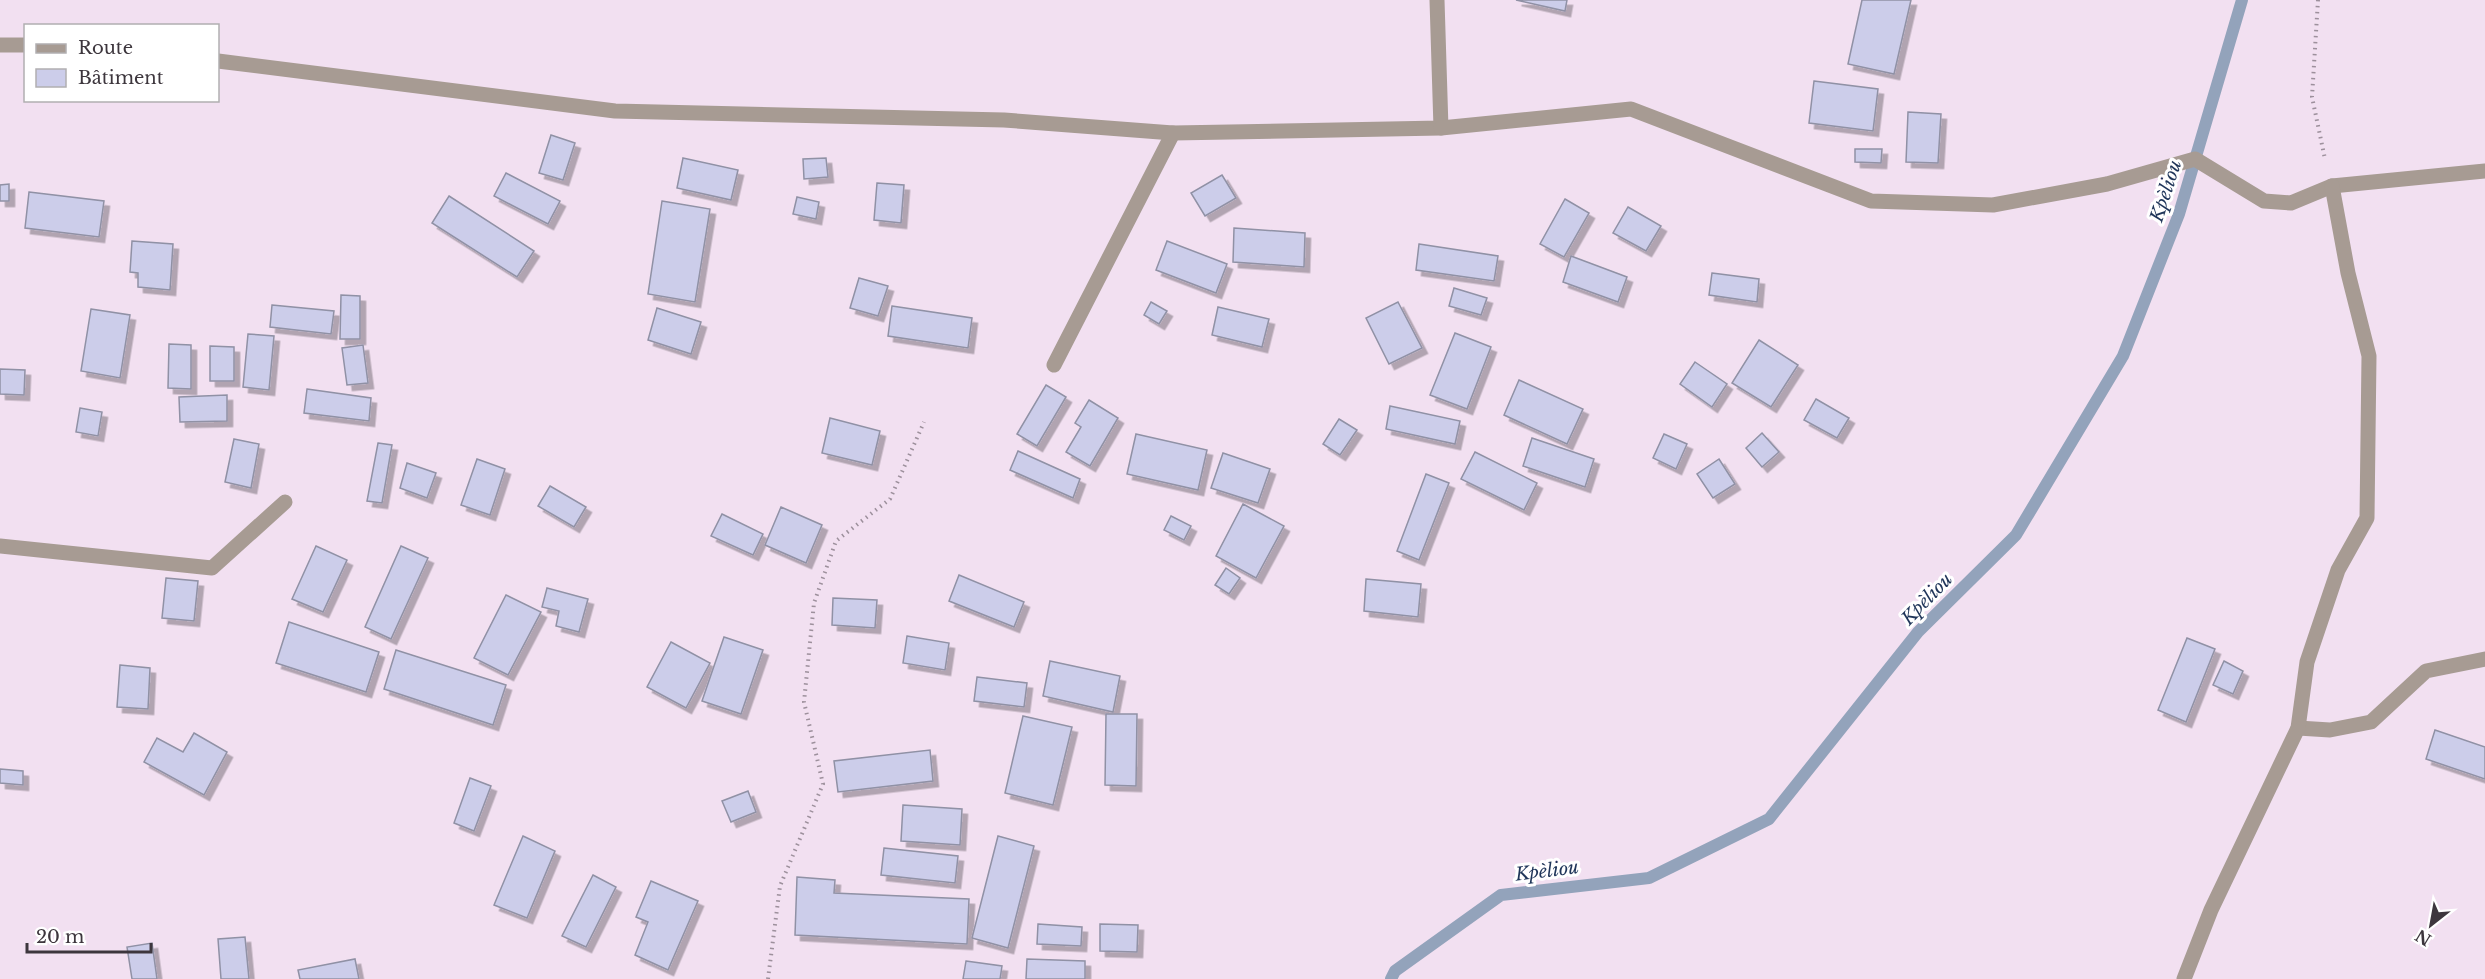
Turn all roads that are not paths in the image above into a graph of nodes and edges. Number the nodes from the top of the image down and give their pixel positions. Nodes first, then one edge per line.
1 (1437, 0) edge
2 (0, 45) edge
3 (24, 45) edge
4 (219, 61) edge
5 (1441, 128) junction
6 (1173, 133) junction
7 (2485, 171) edge
8 (2332, 186) junction
9 (1054, 365) dead end
10 (285, 502) dead end
11 (0, 546) edge
12 (2485, 659) edge
13 (2298, 728) junction
14 (2184, 979) edge

1 - 5 street
2 - 3 street
4 - 6 street
5 - 6 street
5 - 8 street
6 - 9 street
7 - 8 street
8 - 13 street
10 - 11 street
12 - 13 street
13 - 14 street

